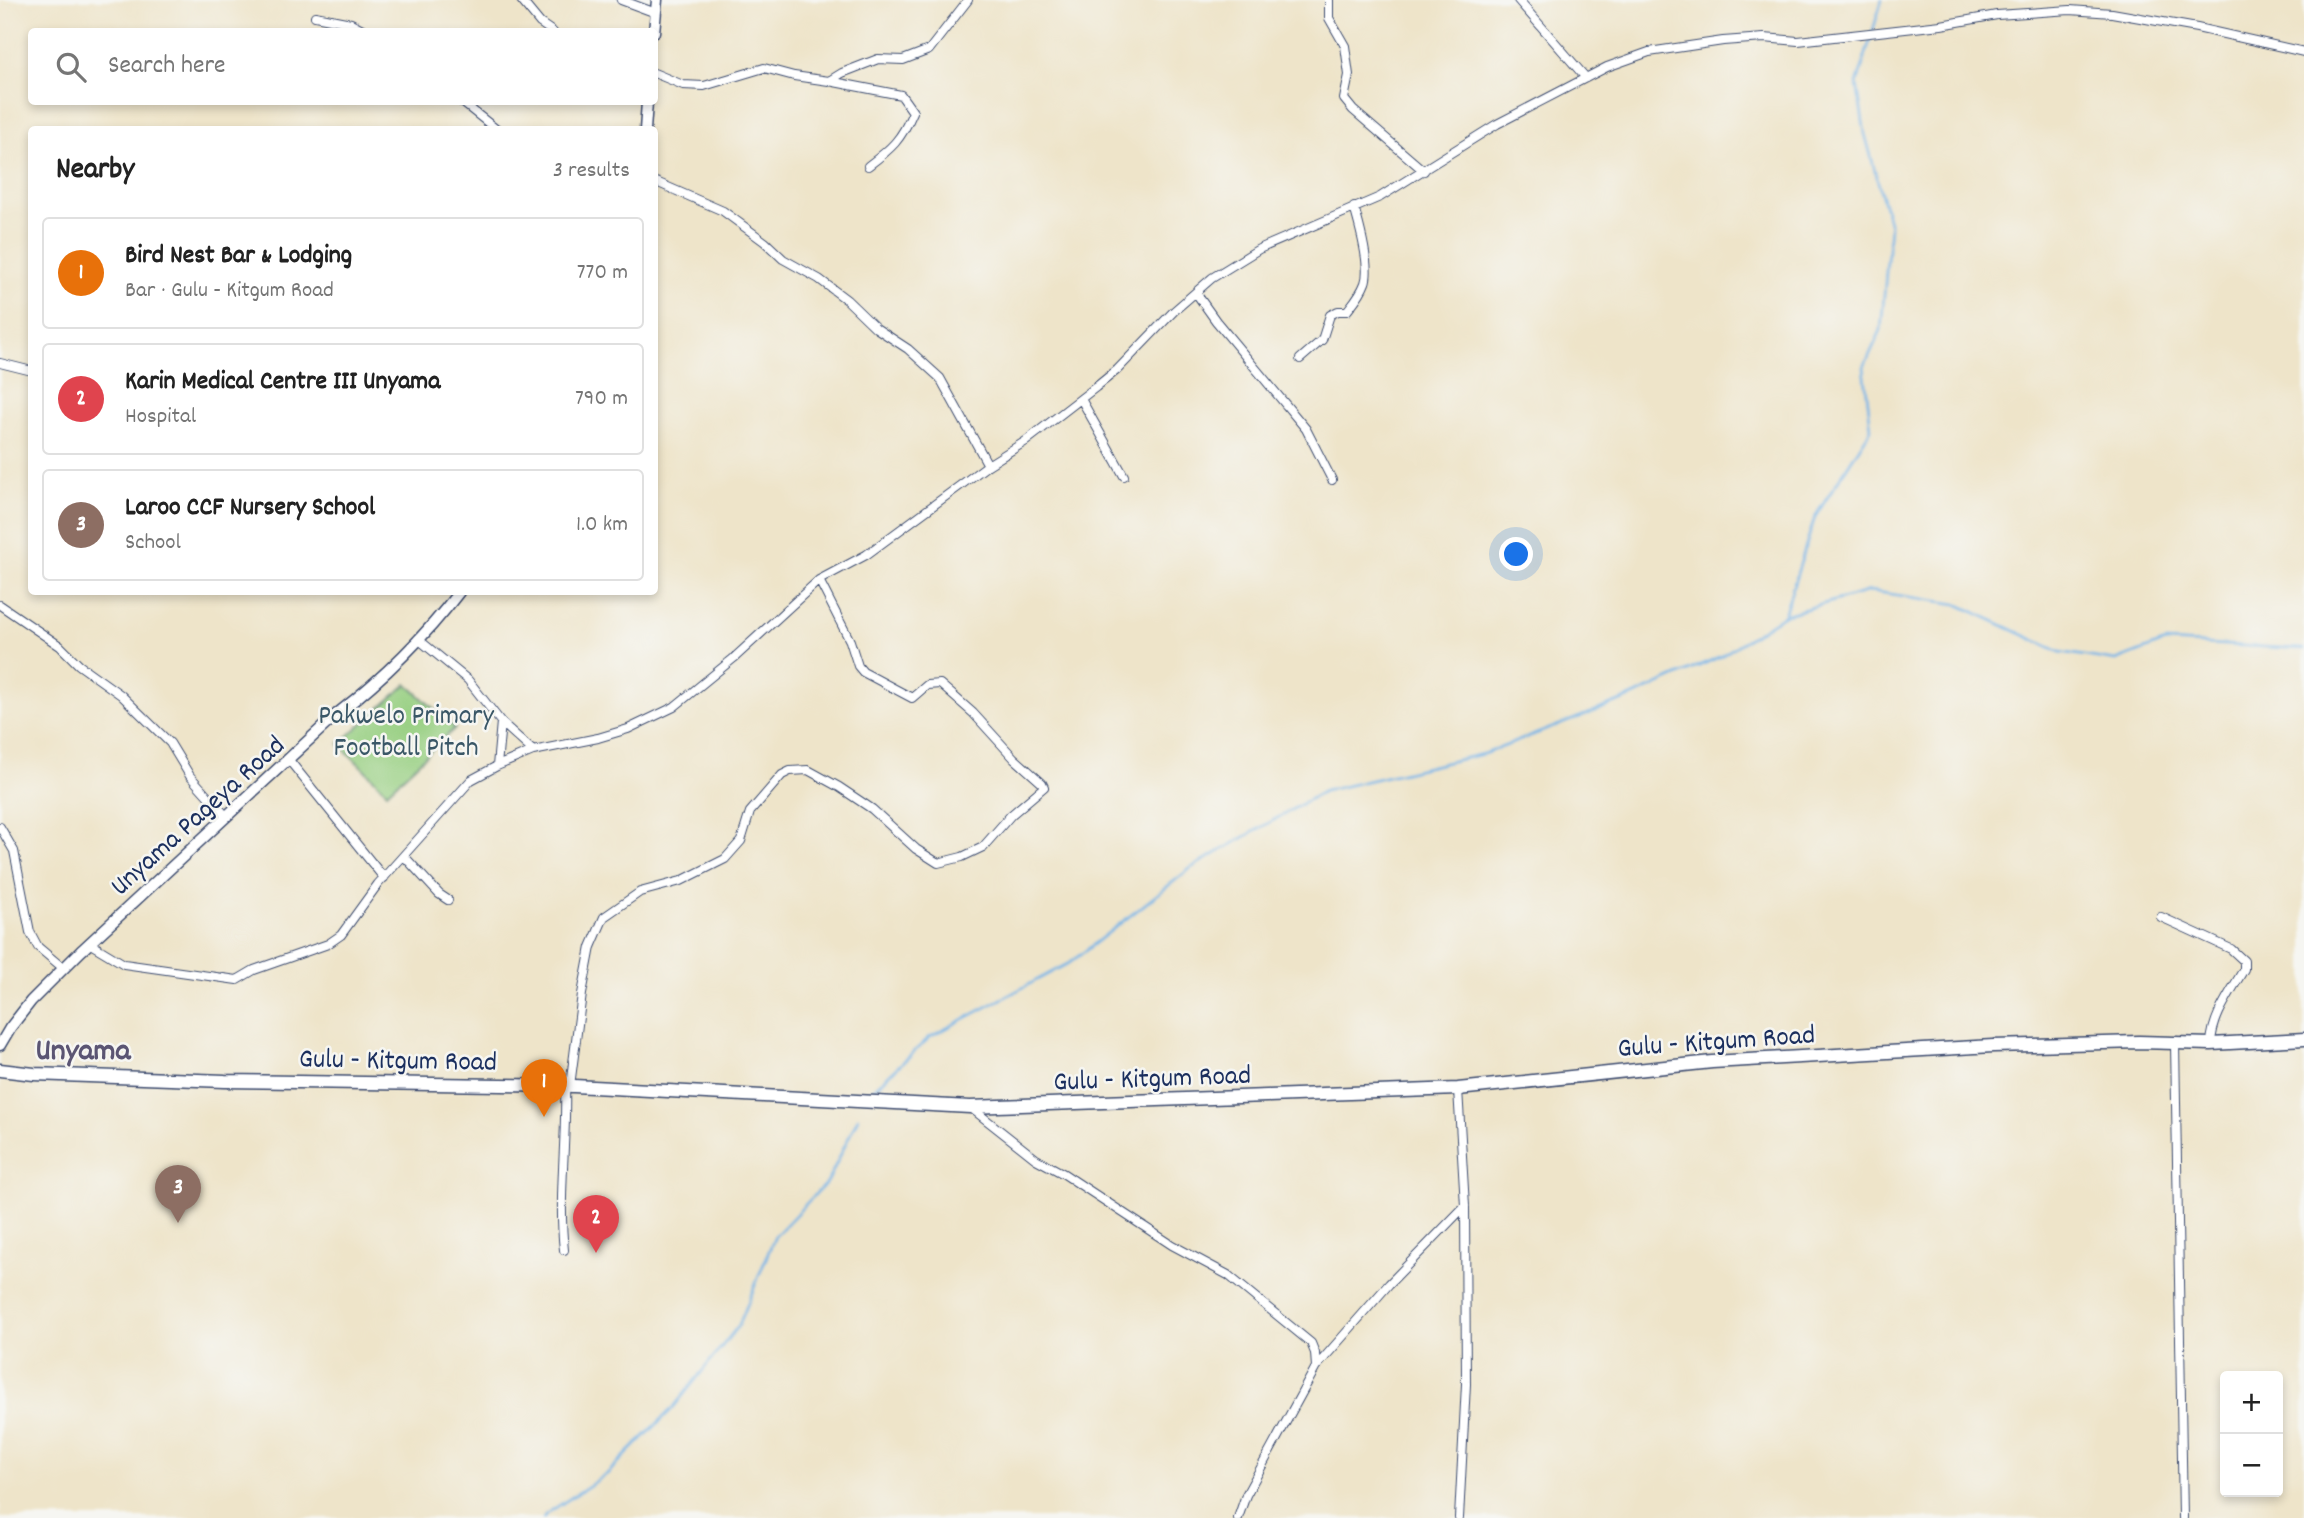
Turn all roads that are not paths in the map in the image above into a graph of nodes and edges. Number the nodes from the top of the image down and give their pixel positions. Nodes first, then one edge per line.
1 (521, 0) edge
2 (621, 0) edge
3 (657, 0) edge
4 (968, 0) edge
5 (1329, 0) edge
6 (1518, 0) edge
7 (656, 13) junction
8 (315, 16) dead end
9 (360, 28) edge
10 (547, 28) edge
11 (654, 28) edge
12 (2304, 52) edge
13 (658, 75) edge
14 (1586, 78) junction
15 (829, 81) junction
16 (466, 105) edge
17 (647, 105) edge
18 (492, 126) edge
19 (645, 126) edge
20 (868, 166) dead end
21 (1424, 171) junction
22 (658, 183) edge
23 (1354, 207) junction
24 (1196, 293) junction
25 (1300, 359) dead end
26 (0, 363) edge
27 (28, 370) edge
28 (1081, 399) junction
29 (988, 465) junction
30 (1124, 476) dead end
31 (1332, 480) dead end
32 (819, 580) junction
33 (457, 595) edge
34 (0, 605) edge
35 (418, 639) junction
36 (501, 722) junction
37 (533, 751) junction
38 (289, 760) junction
39 (497, 766) junction
40 (226, 816) junction
41 (0, 827) edge
42 (404, 856) junction
43 (384, 877) junction
44 (448, 900) dead end
45 (2161, 917) dead end
46 (89, 943) junction
47 (63, 968) junction
48 (2304, 1040) edge
49 (2175, 1043) junction
50 (2211, 1044) junction
51 (0, 1045) edge
52 (0, 1070) edge
53 (568, 1086) junction
54 (1458, 1088) junction
55 (970, 1107) junction
56 (1465, 1206) junction
57 (564, 1250) dead end
58 (1315, 1367) junction
59 (1238, 1518) edge
60 (1459, 1518) edge
61 (2183, 1518) edge

1 - 10 street
2 - 7 street
3 - 7 street
4 - 15 street
5 - 21 street
6 - 14 street
7 - 11 street
8 - 9 street
12 - 14 street
13 - 15 street
14 - 21 street
15 - 20 street
16 - 18 street
17 - 19 street
21 - 23 street
22 - 29 street
23 - 24 street
23 - 25 street
24 - 28 street
24 - 31 street
26 - 27 street
28 - 29 street
28 - 30 street
29 - 32 street
32 - 37 street
32 - 53 street
33 - 35 street, Unyama Pageya Road
34 - 40 street
35 - 36 street
35 - 38 street, Unyama Pageya Road
36 - 37 street
36 - 39 street
37 - 39 street
38 - 40 street, Unyama Pageya Road
38 - 43 street
39 - 42 street
40 - 46 street, Unyama Pageya Road
41 - 47 street
42 - 43 street
42 - 44 street
43 - 46 street
45 - 50 street
46 - 47 street, Unyama Pageya Road
47 - 51 street, Unyama Pageya Road
48 - 50 main road, Gulu - Kitgum Road
49 - 50 main road, Gulu - Kitgum Road
49 - 54 main road, Gulu - Kitgum Road
49 - 61 street
52 - 53 main road, Gulu - Kitgum Road
53 - 55 main road, Gulu - Kitgum Road
53 - 57 street
54 - 55 main road, Gulu - Kitgum Road
54 - 56 street
55 - 58 street
56 - 58 street
56 - 60 street
58 - 59 street

